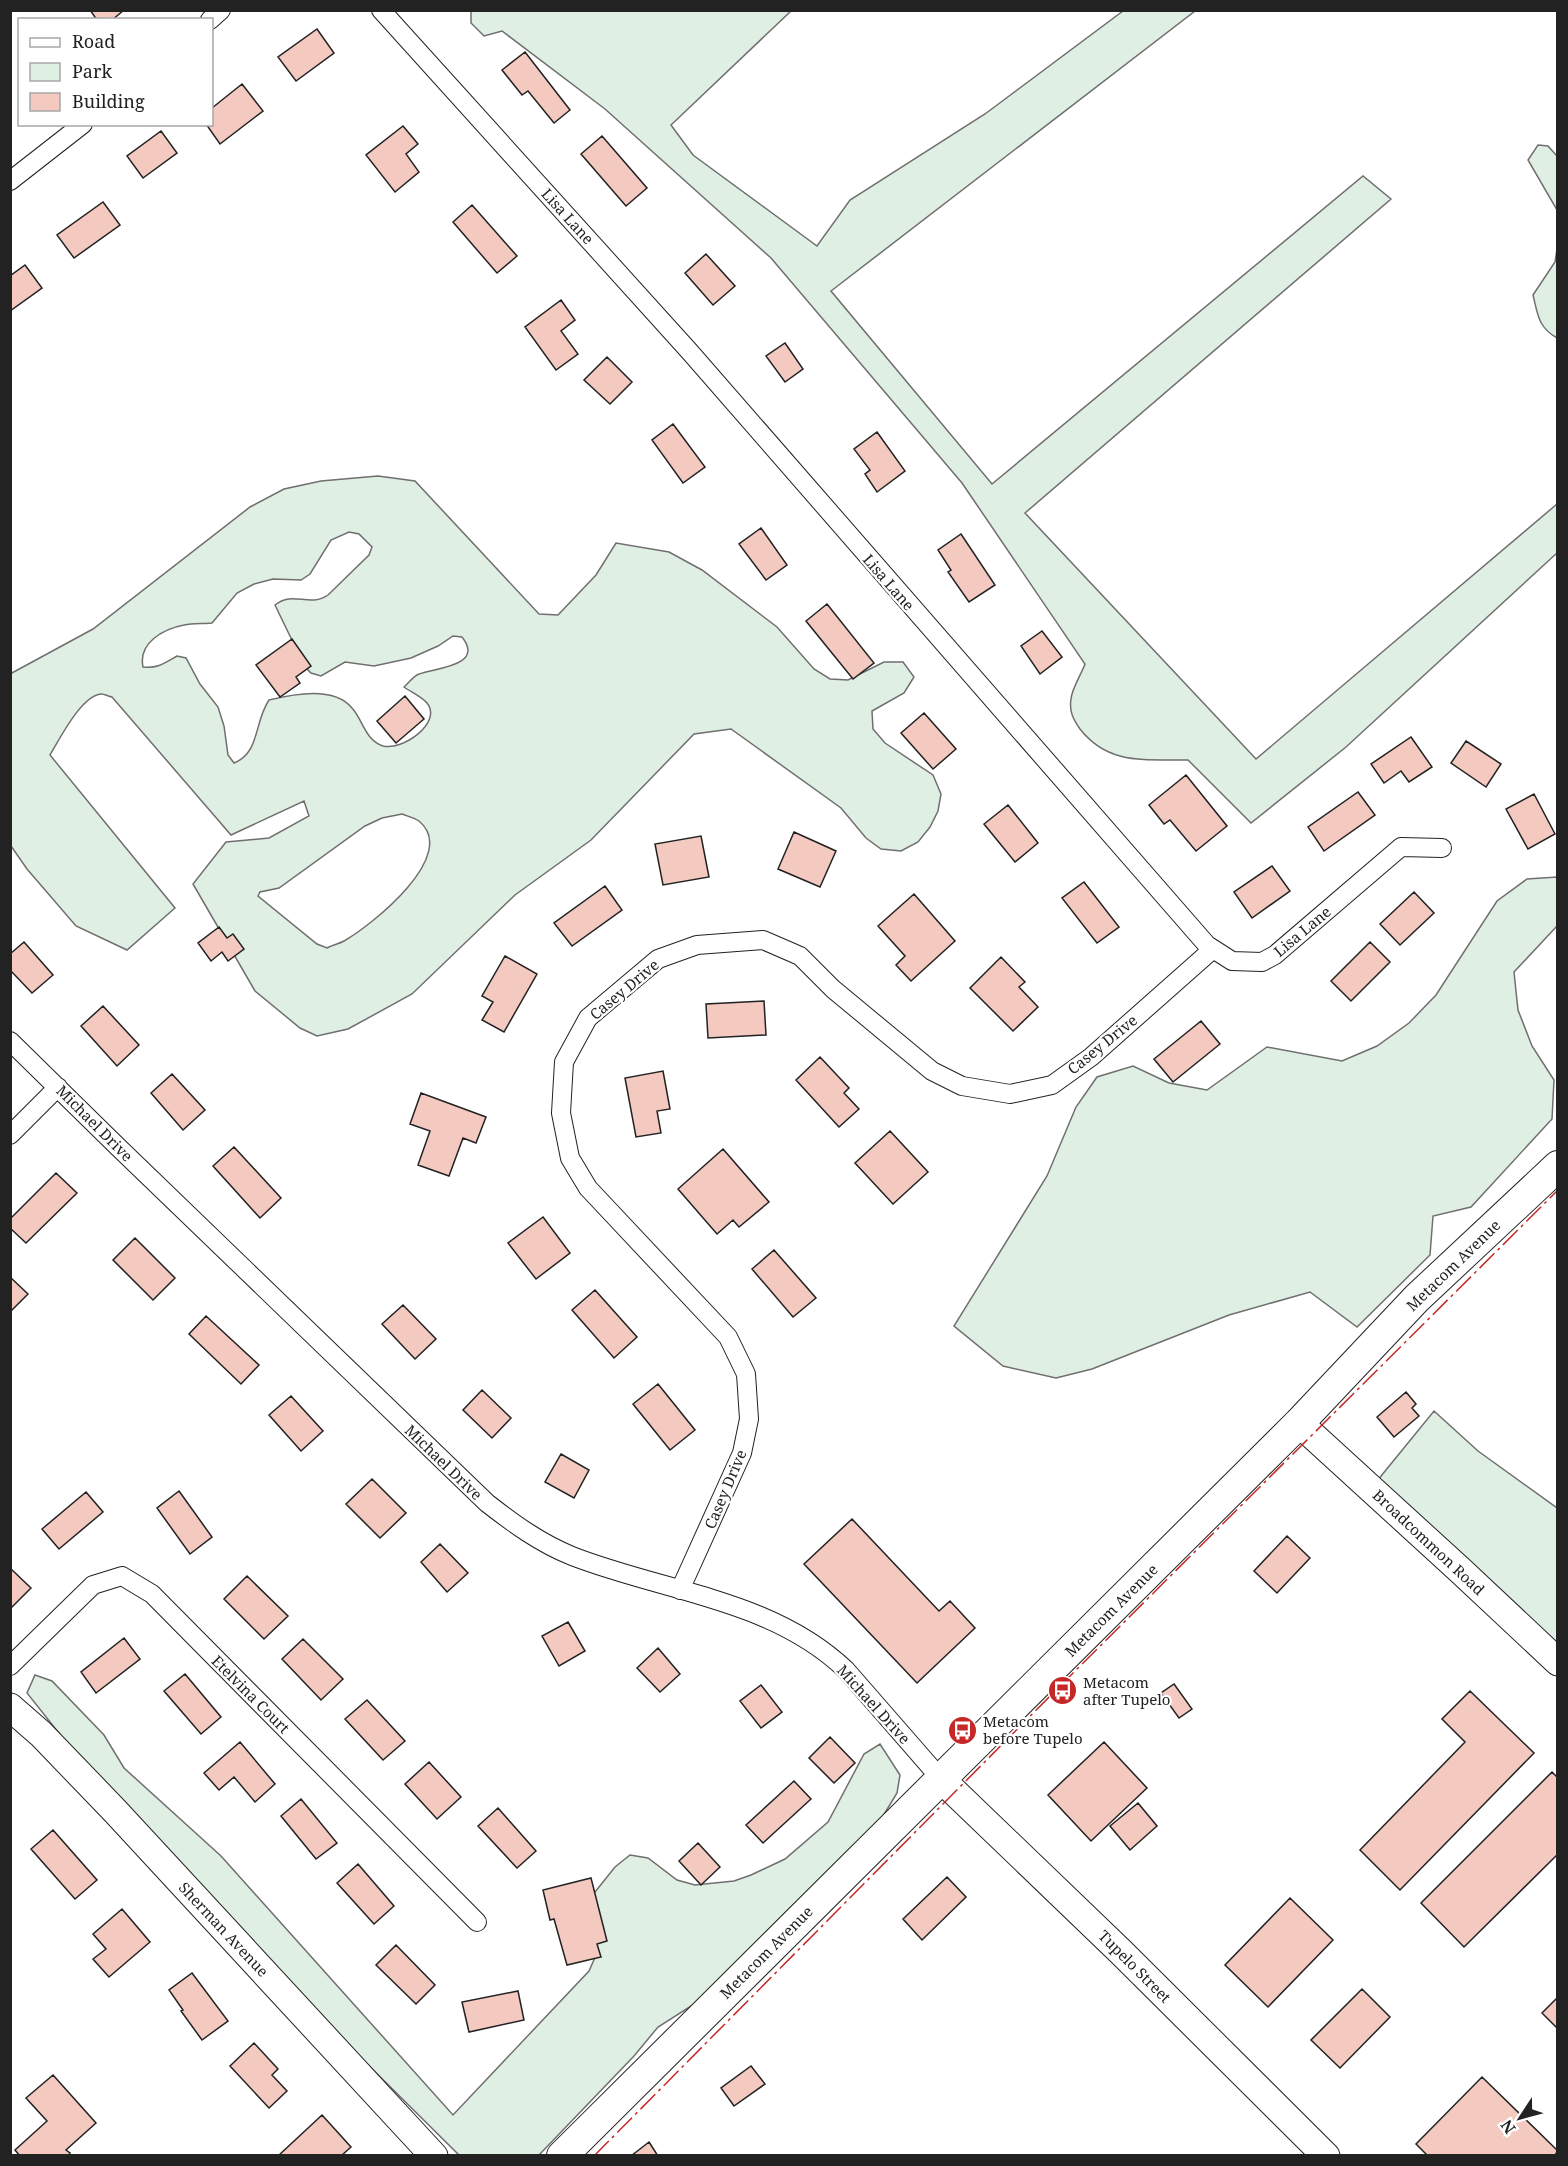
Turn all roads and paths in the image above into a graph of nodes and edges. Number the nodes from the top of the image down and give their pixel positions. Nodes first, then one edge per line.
1 (381, 10) edge
2 (80, 126) edge
3 (10, 181) edge
4 (1442, 848) dead end
5 (1213, 949) junction
6 (10, 1041) edge
7 (58, 1087) junction
8 (10, 1135) edge
9 (1557, 1166) edge
10 (1299, 1424) junction
11 (680, 1590) junction
12 (1557, 1662) edge
13 (10, 1666) edge
14 (10, 1707) edge
15 (941, 1779) junction
16 (477, 1922) dead end
17 (434, 2156) edge
18 (562, 2156) edge
19 (1326, 2156) edge

1 - 5 street, Lisa Lane
2 - 3 street
4 - 5 street, Lisa Lane
5 - 11 street, Casey Drive
6 - 7 street, Michael Drive
7 - 8 street
7 - 11 street, Michael Drive
9 - 10 main road, Metacom Avenue
10 - 12 street, Broadcommon Road
10 - 15 main road, Metacom Avenue
11 - 15 street, Michael Drive
13 - 16 street, Etelvina Court
14 - 17 street, Sherman Avenue
15 - 18 main road, Metacom Avenue
15 - 19 street, Tupelo Street

